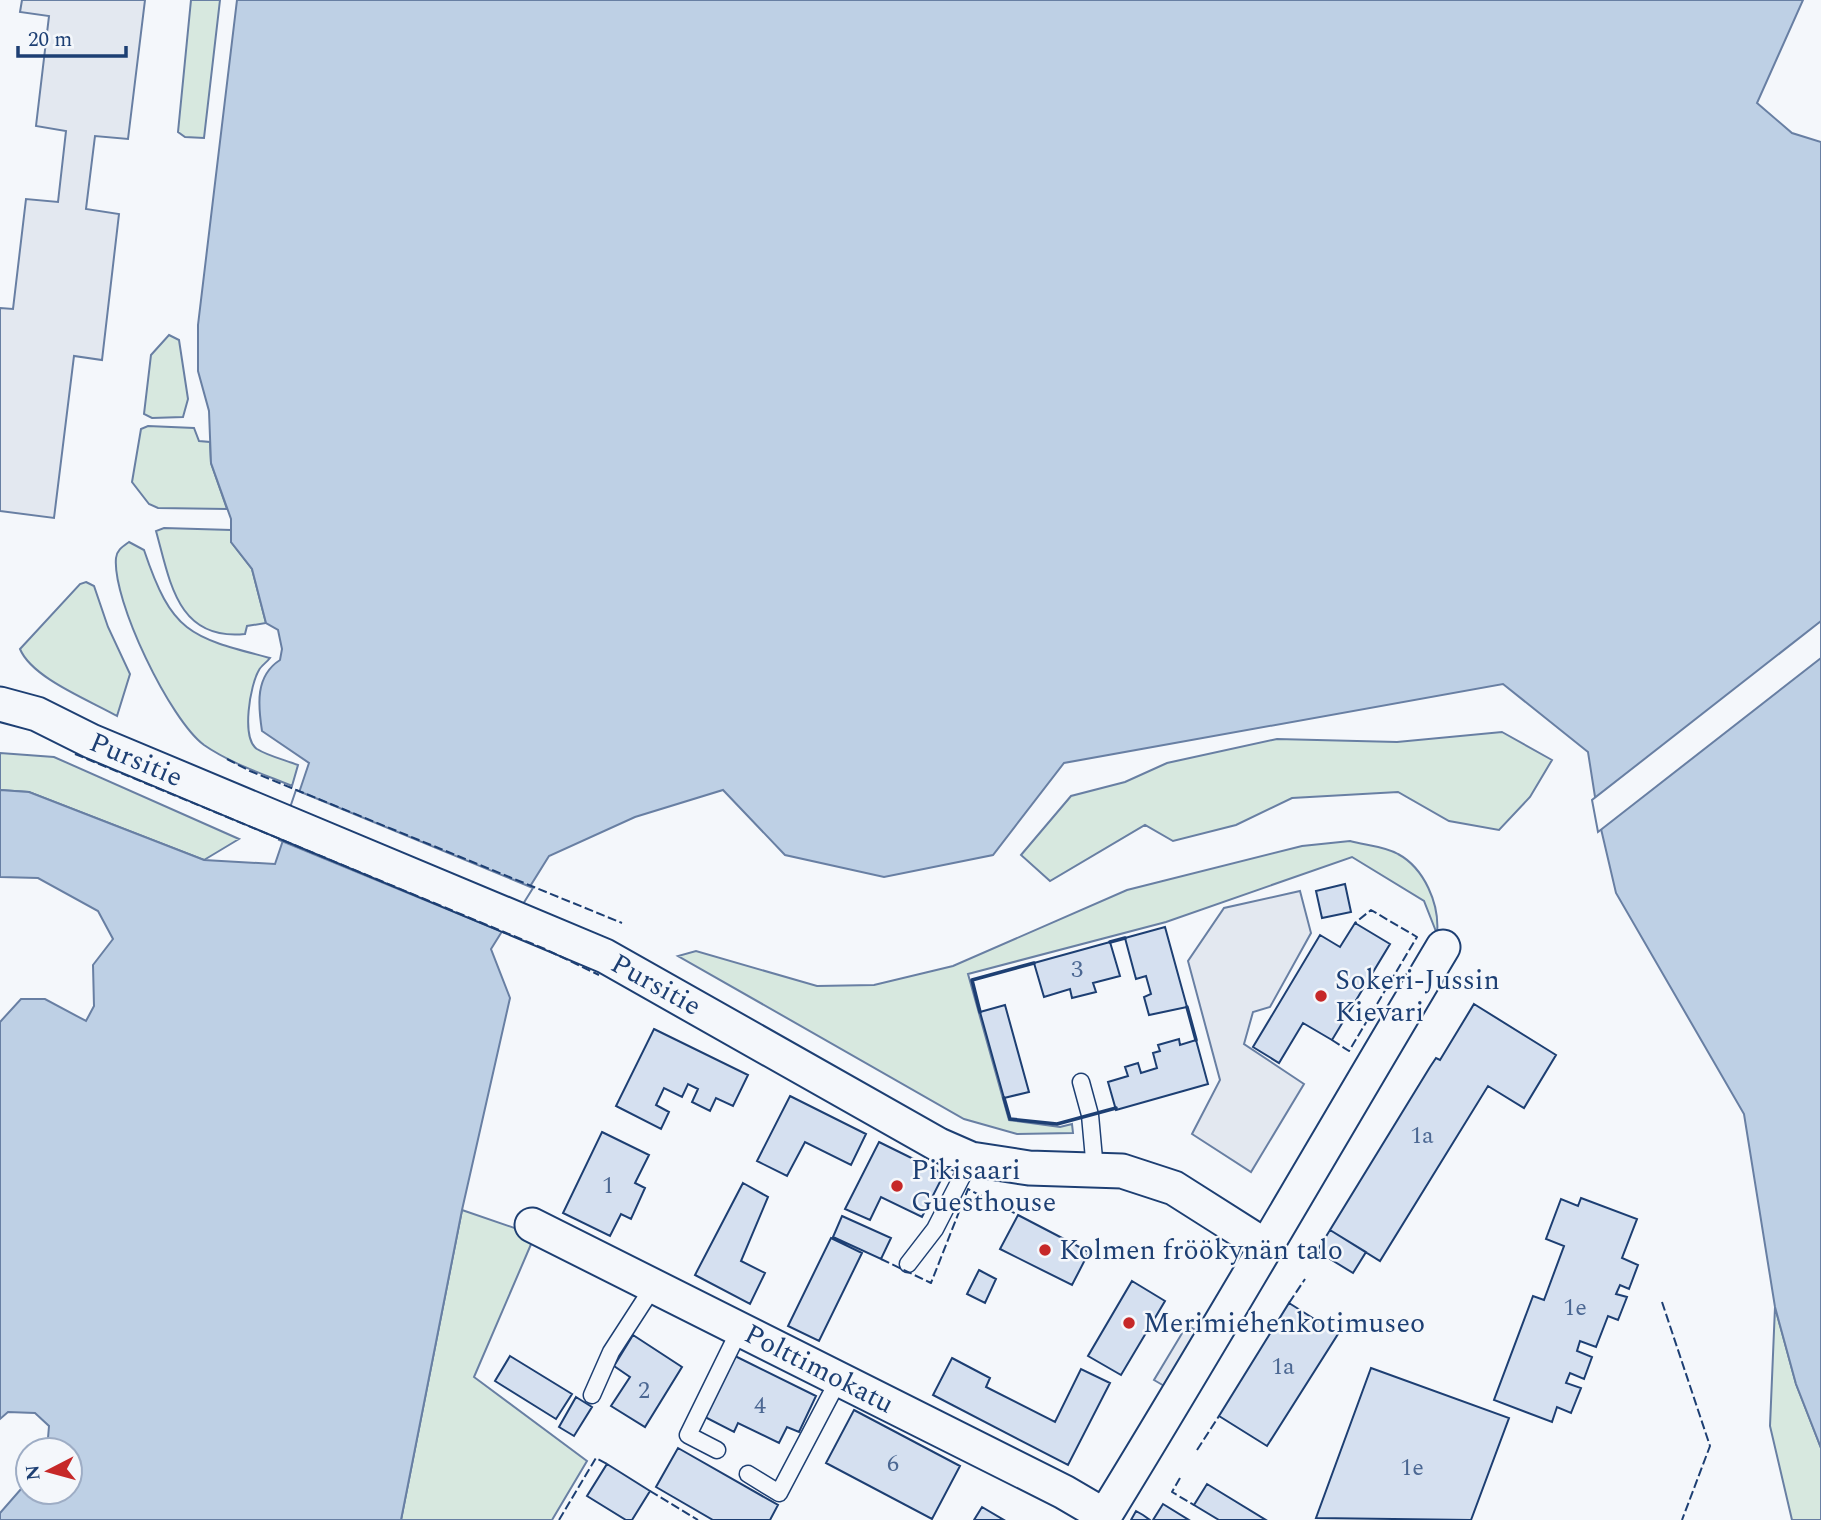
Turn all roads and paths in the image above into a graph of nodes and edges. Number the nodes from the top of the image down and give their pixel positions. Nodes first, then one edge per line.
1 (0, 678) edge
2 (0, 705) edge
3 (37, 714) junction
4 (1443, 947) dead end
5 (1080, 1082) dead end
6 (971, 1159) junction
7 (1095, 1170) junction
8 (532, 1226) dead end
9 (1267, 1247) junction
10 (908, 1264) dead end
11 (655, 1284) junction
12 (740, 1329) junction
13 (839, 1379) junction
14 (592, 1395) dead end
15 (717, 1450) dead end
16 (748, 1474) dead end
17 (1103, 1518) edge

1 - 3 street, Pursitie
2 - 3 street, Pursitie
3 - 6 street, Pursitie
4 - 9 street
5 - 7 lane
6 - 7 street, Pursitie
6 - 10 lane
7 - 9 street, Pursitie
8 - 11 street, Polttimokatu
9 - 17 street
11 - 12 street, Polttimokatu
11 - 14 lane
12 - 13 street, Polttimokatu
12 - 15 lane
13 - 16 lane
13 - 17 street, Polttimokatu

